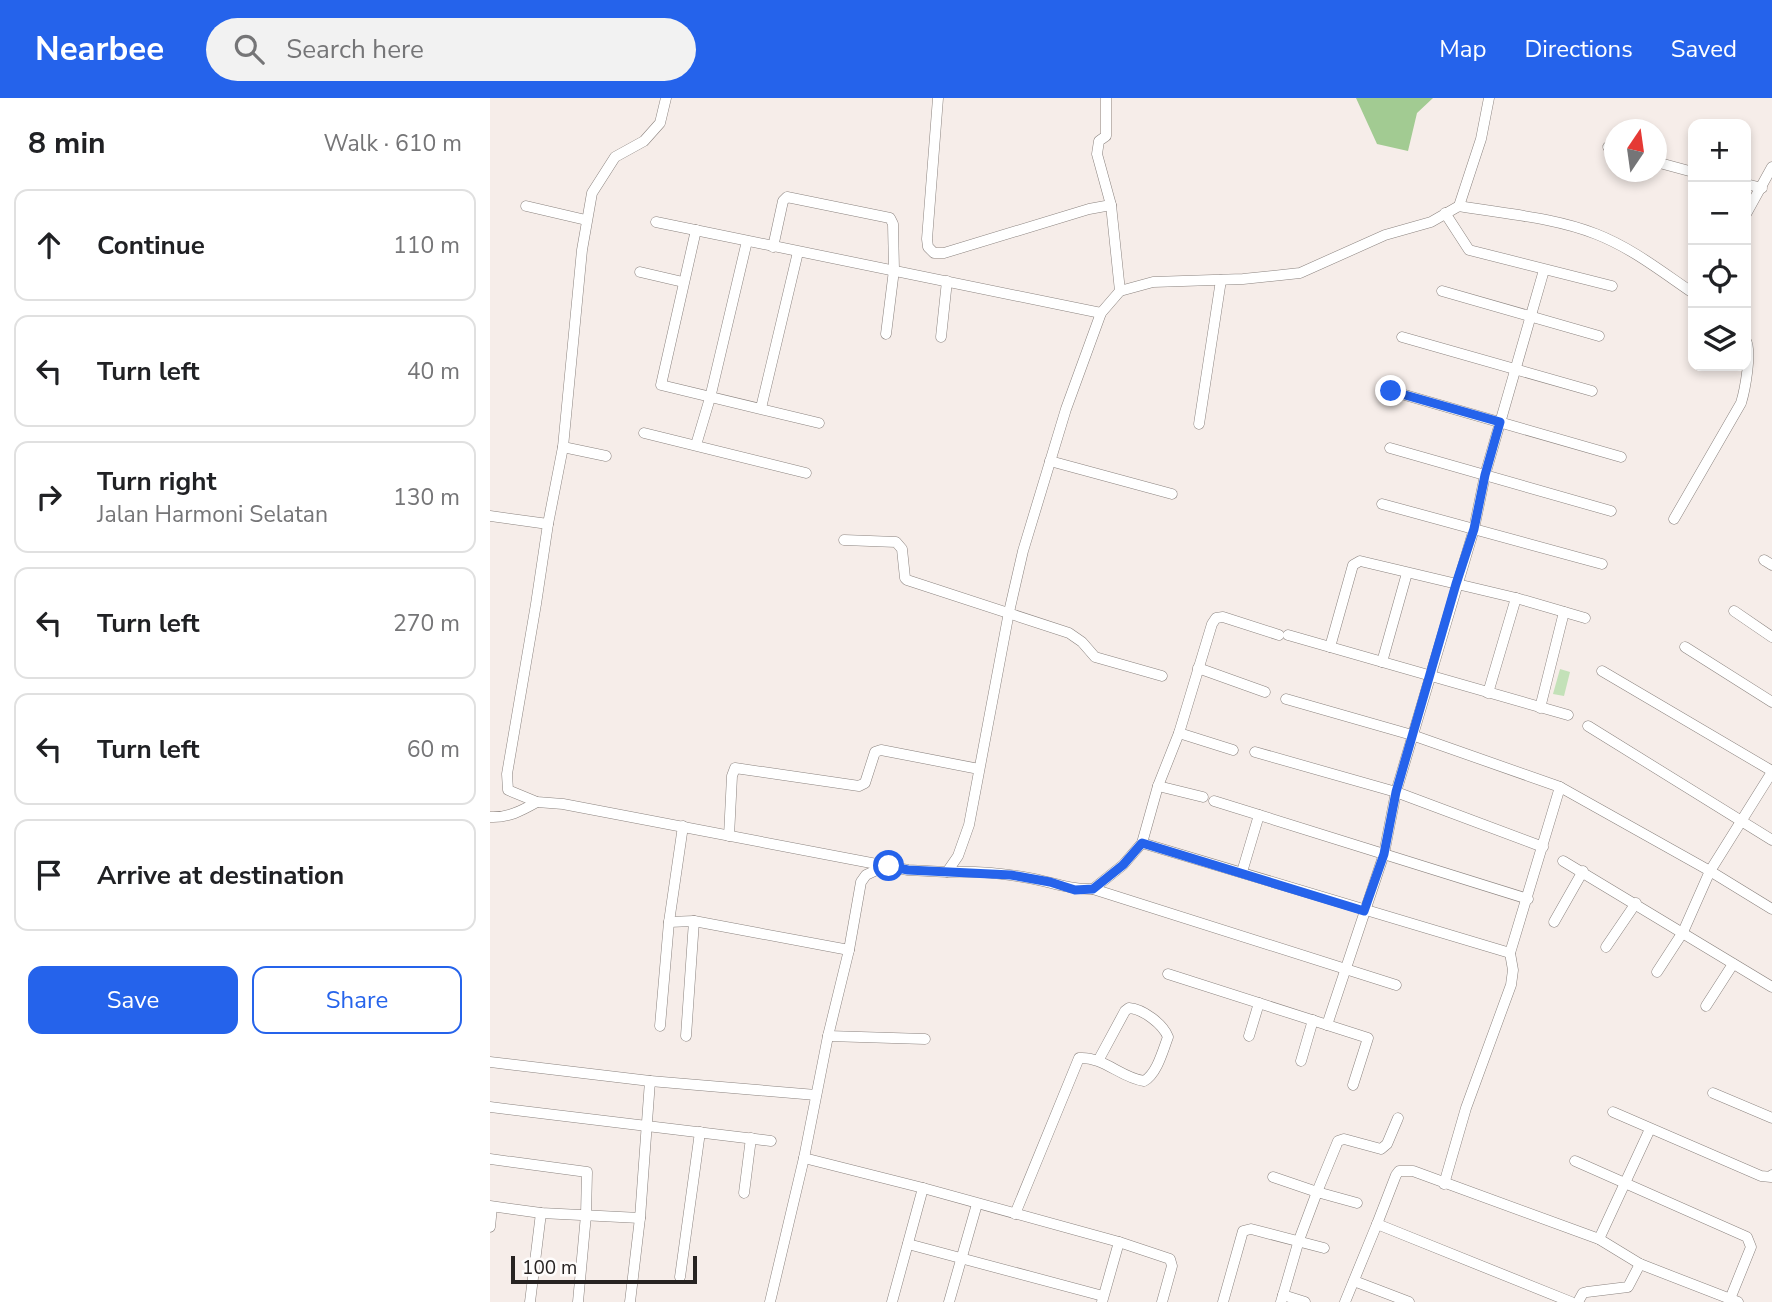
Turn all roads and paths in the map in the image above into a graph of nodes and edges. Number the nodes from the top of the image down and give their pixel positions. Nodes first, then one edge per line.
1 (666, 98) edge
2 (939, 98) edge
3 (1106, 98) edge
4 (1489, 98) edge
5 (1667, 165) edge
6 (1772, 167) edge
7 (1688, 171) edge
8 (1751, 185) edge
9 (1762, 188) junction
10 (1111, 205) junction
11 (526, 206) dead end
12 (1459, 206) junction
13 (1751, 206) edge
14 (1445, 213) junction
15 (586, 220) junction
16 (656, 222) dead end
17 (696, 230) junction
18 (747, 241) junction
19 (773, 247) junction
20 (798, 252) junction
21 (894, 270) junction
22 (1544, 270) junction
23 (640, 272) dead end
24 (1221, 280) junction
25 (947, 281) junction
26 (684, 282) junction
27 (1612, 286) dead end
28 (1120, 290) junction
29 (1688, 290) edge
30 (1442, 291) dead end
31 (1101, 313) junction
32 (1530, 316) junction
33 (886, 334) dead end
34 (1599, 336) dead end
35 (941, 337) dead end
36 (1402, 337) dead end
37 (1515, 369) junction
38 (1746, 371) edge
39 (1391, 391) dead end
40 (1592, 391) dead end
41 (710, 398) junction
42 (761, 408) junction
43 (1500, 422) junction
44 (819, 423) dead end
45 (1199, 424) dead end
46 (644, 433) dead end
47 (696, 445) junction
48 (563, 447) junction
49 (1390, 448) dead end
50 (606, 456) dead end
51 (1621, 457) dead end
52 (1050, 461) junction
53 (806, 473) dead end
54 (1485, 475) junction
55 (1172, 494) dead end
56 (1382, 504) dead end
57 (1611, 511) dead end
58 (490, 516) edge
59 (1674, 519) dead end
60 (548, 524) junction
61 (1474, 529) junction
62 (844, 540) dead end
63 (1602, 564) dead end
64 (1407, 573) junction
65 (1456, 584) junction
66 (1516, 598) junction
67 (1734, 611) dead end
68 (1009, 612) junction
69 (1564, 612) junction
70 (1585, 618) dead end
71 (1772, 637) edge
72 (1330, 647) junction
73 (1685, 647) dead end
74 (1381, 662) junction
75 (1198, 668) junction
76 (1602, 671) dead end
77 (1162, 676) dead end
78 (1430, 676) junction
79 (1265, 692) dead end
80 (1488, 693) junction
81 (1286, 699) dead end
82 (1772, 702) edge
83 (1540, 708) junction
84 (1568, 715) dead end
85 (1588, 726) dead end
86 (1178, 733) junction
87 (1412, 735) junction
88 (1233, 750) dead end
89 (1255, 752) dead end
90 (979, 769) junction
91 (1772, 771) edge
92 (1158, 786) junction
93 (1560, 787) junction
94 (1396, 792) junction
95 (1203, 797) dead end
96 (1214, 801) dead end
97 (537, 802) junction
98 (1259, 815) junction
99 (490, 817) edge
100 (1741, 821) junction
101 (683, 827) junction
102 (729, 836) junction
103 (1772, 840) edge
104 (1142, 843) junction
105 (1544, 847) junction
106 (1384, 854) junction
107 (1563, 861) dead end
108 (889, 866) junction
109 (1583, 871) junction
110 (1710, 871) junction
111 (947, 872) junction
112 (1241, 872) junction
113 (1093, 889) junction
114 (1528, 900) junction
115 (1636, 903) junction
116 (1772, 909) edge
117 (1364, 911) junction
118 (694, 921) junction
119 (669, 922) junction
120 (1554, 922) dead end
121 (1683, 932) junction
122 (1606, 947) dead end
123 (849, 950) junction
124 (1510, 953) junction
125 (1733, 964) junction
126 (1345, 968) junction
127 (1657, 972) dead end
128 (1168, 974) dead end
129 (1396, 985) dead end
130 (1772, 987) edge
131 (1259, 1003) junction
132 (1706, 1006) dead end
133 (1313, 1020) junction
134 (1326, 1024) junction
135 (660, 1026) dead end
136 (686, 1036) dead end
137 (828, 1036) junction
138 (1249, 1036) dead end
139 (925, 1039) dead end
140 (1098, 1061) junction
141 (1301, 1061) dead end
142 (490, 1062) edge
143 (650, 1080) junction
144 (1353, 1086) dead end
145 (1713, 1093) dead end
146 (816, 1095) junction
147 (490, 1107) edge
148 (1613, 1112) dead end
149 (1398, 1118) dead end
150 (1772, 1118) edge
151 (645, 1126) junction
152 (1650, 1129) junction
153 (701, 1132) junction
154 (751, 1138) junction
155 (771, 1140) dead end
156 (804, 1158) junction
157 (490, 1159) edge
158 (1575, 1161) dead end
159 (1772, 1175) edge
160 (1273, 1177) dead end
161 (1444, 1184) junction
162 (1625, 1185) junction
163 (923, 1188) junction
164 (744, 1192) dead end
165 (1317, 1192) junction
166 (1357, 1203) dead end
167 (977, 1204) junction
168 (491, 1206) edge
169 (541, 1213) junction
170 (586, 1214) junction
171 (1015, 1214) junction
172 (640, 1218) junction
173 (1377, 1224) junction
174 (490, 1227) edge
175 (1599, 1239) junction
176 (1300, 1240) junction
177 (1119, 1242) junction
178 (908, 1244) junction
179 (1324, 1248) dead end
180 (961, 1258) junction
181 (1640, 1264) junction
182 (680, 1277) dead end
183 (1354, 1281) junction
184 (1282, 1298) edge
185 (1103, 1299) edge
186 (1734, 1300) edge
187 (530, 1302) edge
188 (578, 1302) edge
189 (630, 1302) edge
190 (770, 1302) edge
191 (892, 1302) edge
192 (949, 1302) edge
193 (1162, 1302) edge
194 (1223, 1302) edge
195 (1306, 1302) edge
196 (1345, 1302) edge
197 (1409, 1302) edge
198 (1571, 1302) edge
199 (1578, 1302) edge

1 - 15 street
2 - 10 street
3 - 10 street
4 - 12 street
5 - 7 street
6 - 9 street
8 - 9 street
9 - 13 street
10 - 28 street
11 - 15 street
12 - 14 street
12 - 29 street
14 - 22 street
14 - 24 street
15 - 48 street
16 - 17 street
17 - 18 street
17 - 26 street
18 - 19 street
18 - 41 street
19 - 20 street
19 - 21 street
20 - 21 street
20 - 42 street
21 - 25 street
21 - 33 street
22 - 27 street
22 - 32 street
23 - 26 street
24 - 28 street
24 - 45 street
25 - 31 street
25 - 35 street
26 - 41 street
28 - 31 street
30 - 32 street
31 - 52 street
32 - 34 street
32 - 37 street
36 - 37 street
37 - 40 street
37 - 43 street
38 - 59 street
39 - 43 street
41 - 42 street
41 - 47 street
42 - 44 street
43 - 51 street
43 - 54 street
46 - 47 street
47 - 53 street
48 - 50 street
48 - 60 street
49 - 54 street
52 - 55 street
52 - 68 street
54 - 57 street
54 - 61 street
56 - 61 street
58 - 60 street
60 - 97 street
61 - 63 street
61 - 65 street
62 - 68 street
64 - 65 street
64 - 72 street
64 - 74 street
65 - 66 street
65 - 78 street
66 - 69 street
66 - 80 street
67 - 71 street
68 - 77 street
68 - 90 street
69 - 70 street
69 - 83 street
72 - 74 street
72 - 75 street
73 - 82 street
74 - 78 street
75 - 79 street
75 - 86 street
76 - 91 street
78 - 80 street
78 - 87 street
80 - 83 street
81 - 87 street
83 - 84 street
85 - 100 street
86 - 88 street
86 - 92 street
87 - 93 street
87 - 94 street
89 - 94 street
90 - 102 street
90 - 111 street
91 - 100 street
92 - 95 street
92 - 104 street
93 - 105 street
93 - 110 street
94 - 105 street
94 - 106 street
96 - 98 street
97 - 99 street
97 - 101 street
98 - 106 street
98 - 112 street
100 - 103 street
100 - 110 street
101 - 102 street
101 - 119 street
102 - 108 street
104 - 112 street
104 - 113 street
105 - 114 street
106 - 114 street
106 - 117 street
107 - 109 street
108 - 111 street
108 - 123 street
109 - 115 street
109 - 120 street
110 - 116 street
110 - 121 street
111 - 113 street
112 - 117 street
113 - 126 street
114 - 124 street
115 - 121 street
115 - 122 street
117 - 124 street
117 - 126 street
118 - 119 street
118 - 123 street
118 - 136 street
119 - 135 street
121 - 125 street
121 - 127 street
123 - 137 street
124 - 161 street
125 - 130 street
125 - 132 street
126 - 129 street
126 - 134 street
128 - 131 street
131 - 133 street
131 - 138 street
133 - 134 street
133 - 141 street
134 - 144 street
137 - 139 street
137 - 146 street
140 - 140 street
140 - 171 street
142 - 143 street
143 - 146 street
143 - 151 street
145 - 150 street
146 - 156 street
147 - 151 street
148 - 152 street
149 - 165 street
151 - 153 street
151 - 172 street
152 - 159 street
152 - 162 street
153 - 154 street
153 - 182 street
154 - 155 street
154 - 164 street
156 - 163 street
156 - 190 street
157 - 170 street
158 - 162 street
160 - 165 street
161 - 173 street
161 - 175 street
162 - 175 street
162 - 186 street
163 - 167 street
163 - 178 street
165 - 166 street
165 - 176 street
167 - 171 street
167 - 180 street
168 - 169 street
168 - 174 street
169 - 170 street
169 - 187 street
170 - 172 street
170 - 188 street
171 - 177 street
172 - 189 street
173 - 183 street
173 - 198 street
175 - 181 street
176 - 179 street
176 - 184 street
176 - 194 street
177 - 185 street
177 - 193 street
178 - 180 street
178 - 191 street
180 - 185 street
180 - 192 street
181 - 186 street
181 - 199 street
183 - 196 street
183 - 197 street
184 - 195 street

